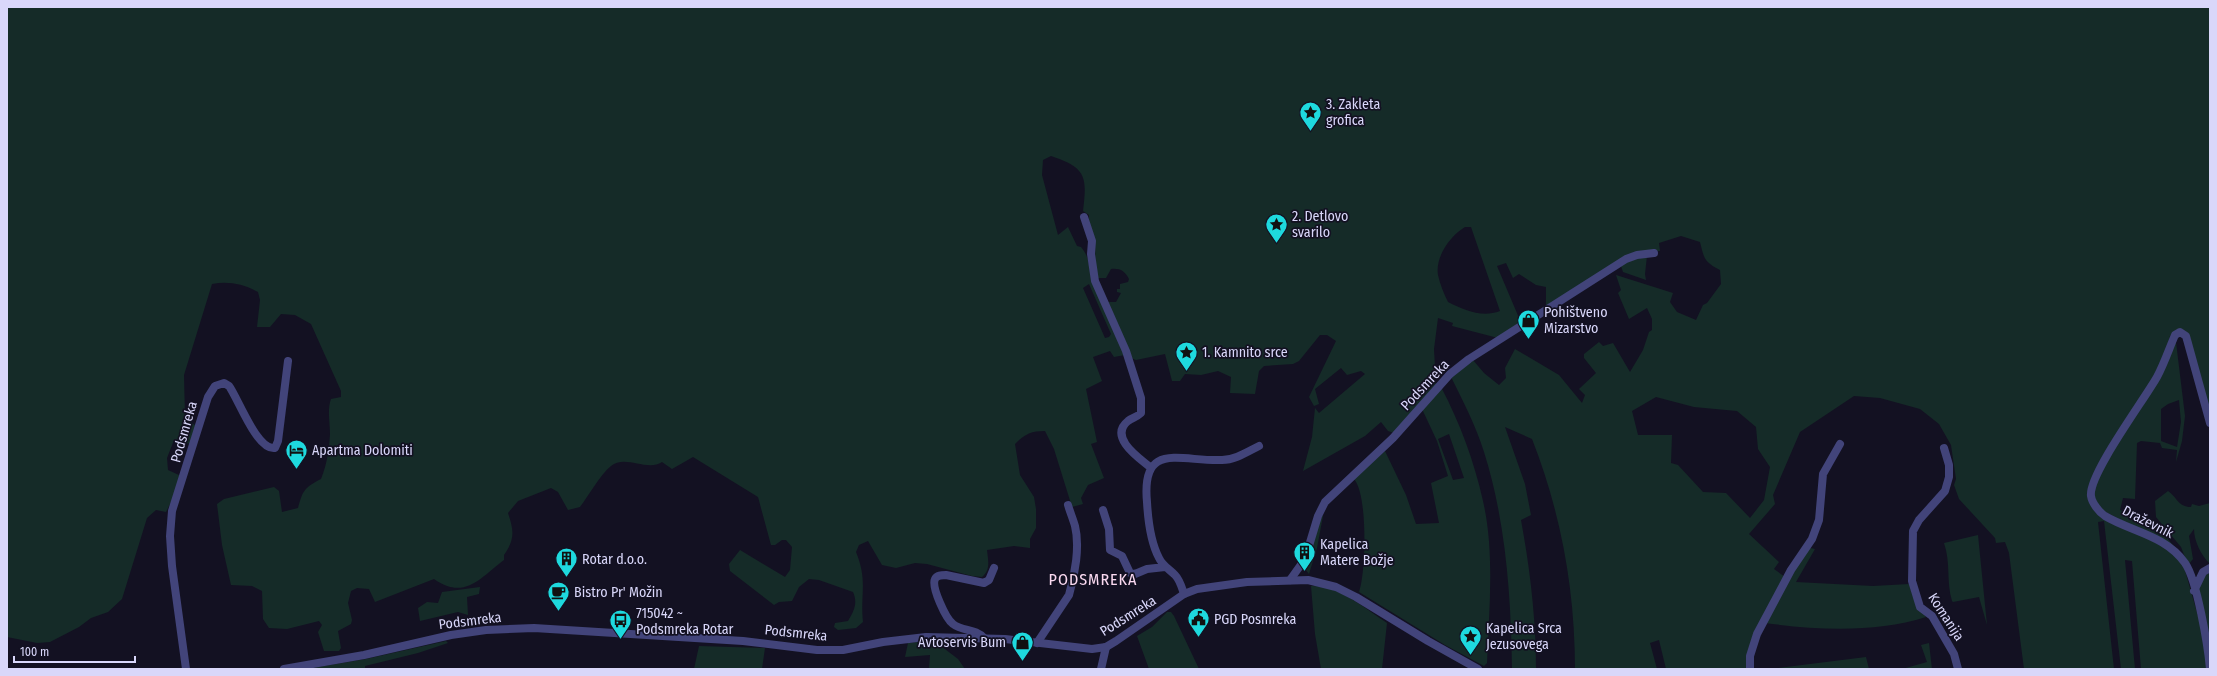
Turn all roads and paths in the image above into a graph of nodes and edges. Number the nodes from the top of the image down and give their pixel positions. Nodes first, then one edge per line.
1 (1084, 217) dead end
2 (1654, 253) dead end
3 (288, 361) dead end
4 (2210, 423) edge
5 (1840, 444) dead end
6 (1259, 446) dead end
7 (1944, 448) dead end
8 (1150, 467) junction
9 (1068, 505) dead end
10 (1103, 510) dead end
11 (1165, 567) junction
12 (994, 568) dead end
13 (2210, 568) edge
14 (1290, 580) junction
15 (2194, 591) junction
16 (1184, 594) junction
17 (984, 638) junction
18 (1037, 642) junction
19 (1106, 647) junction
20 (186, 669) edge
21 (284, 669) edge
22 (1101, 669) edge
23 (1478, 669) edge
24 (1750, 669) edge
25 (1958, 669) edge
26 (2210, 669) edge

1 - 8 street
2 - 14 street, Podsmreka
3 - 20 street, Podsmreka
4 - 15 street, Draževnik
5 - 24 street
6 - 8 street
7 - 25 street, Komanija
8 - 11 street
9 - 18 street
10 - 11 street
11 - 16 street
12 - 17 street
13 - 15 street
14 - 16 street, Podsmreka
14 - 23 street, Podsmreka
15 - 26 street, Draževnik
16 - 19 street, Podsmreka
17 - 18 street, Podsmreka
17 - 21 street, Podsmreka
18 - 19 street, Podsmreka
19 - 22 street

